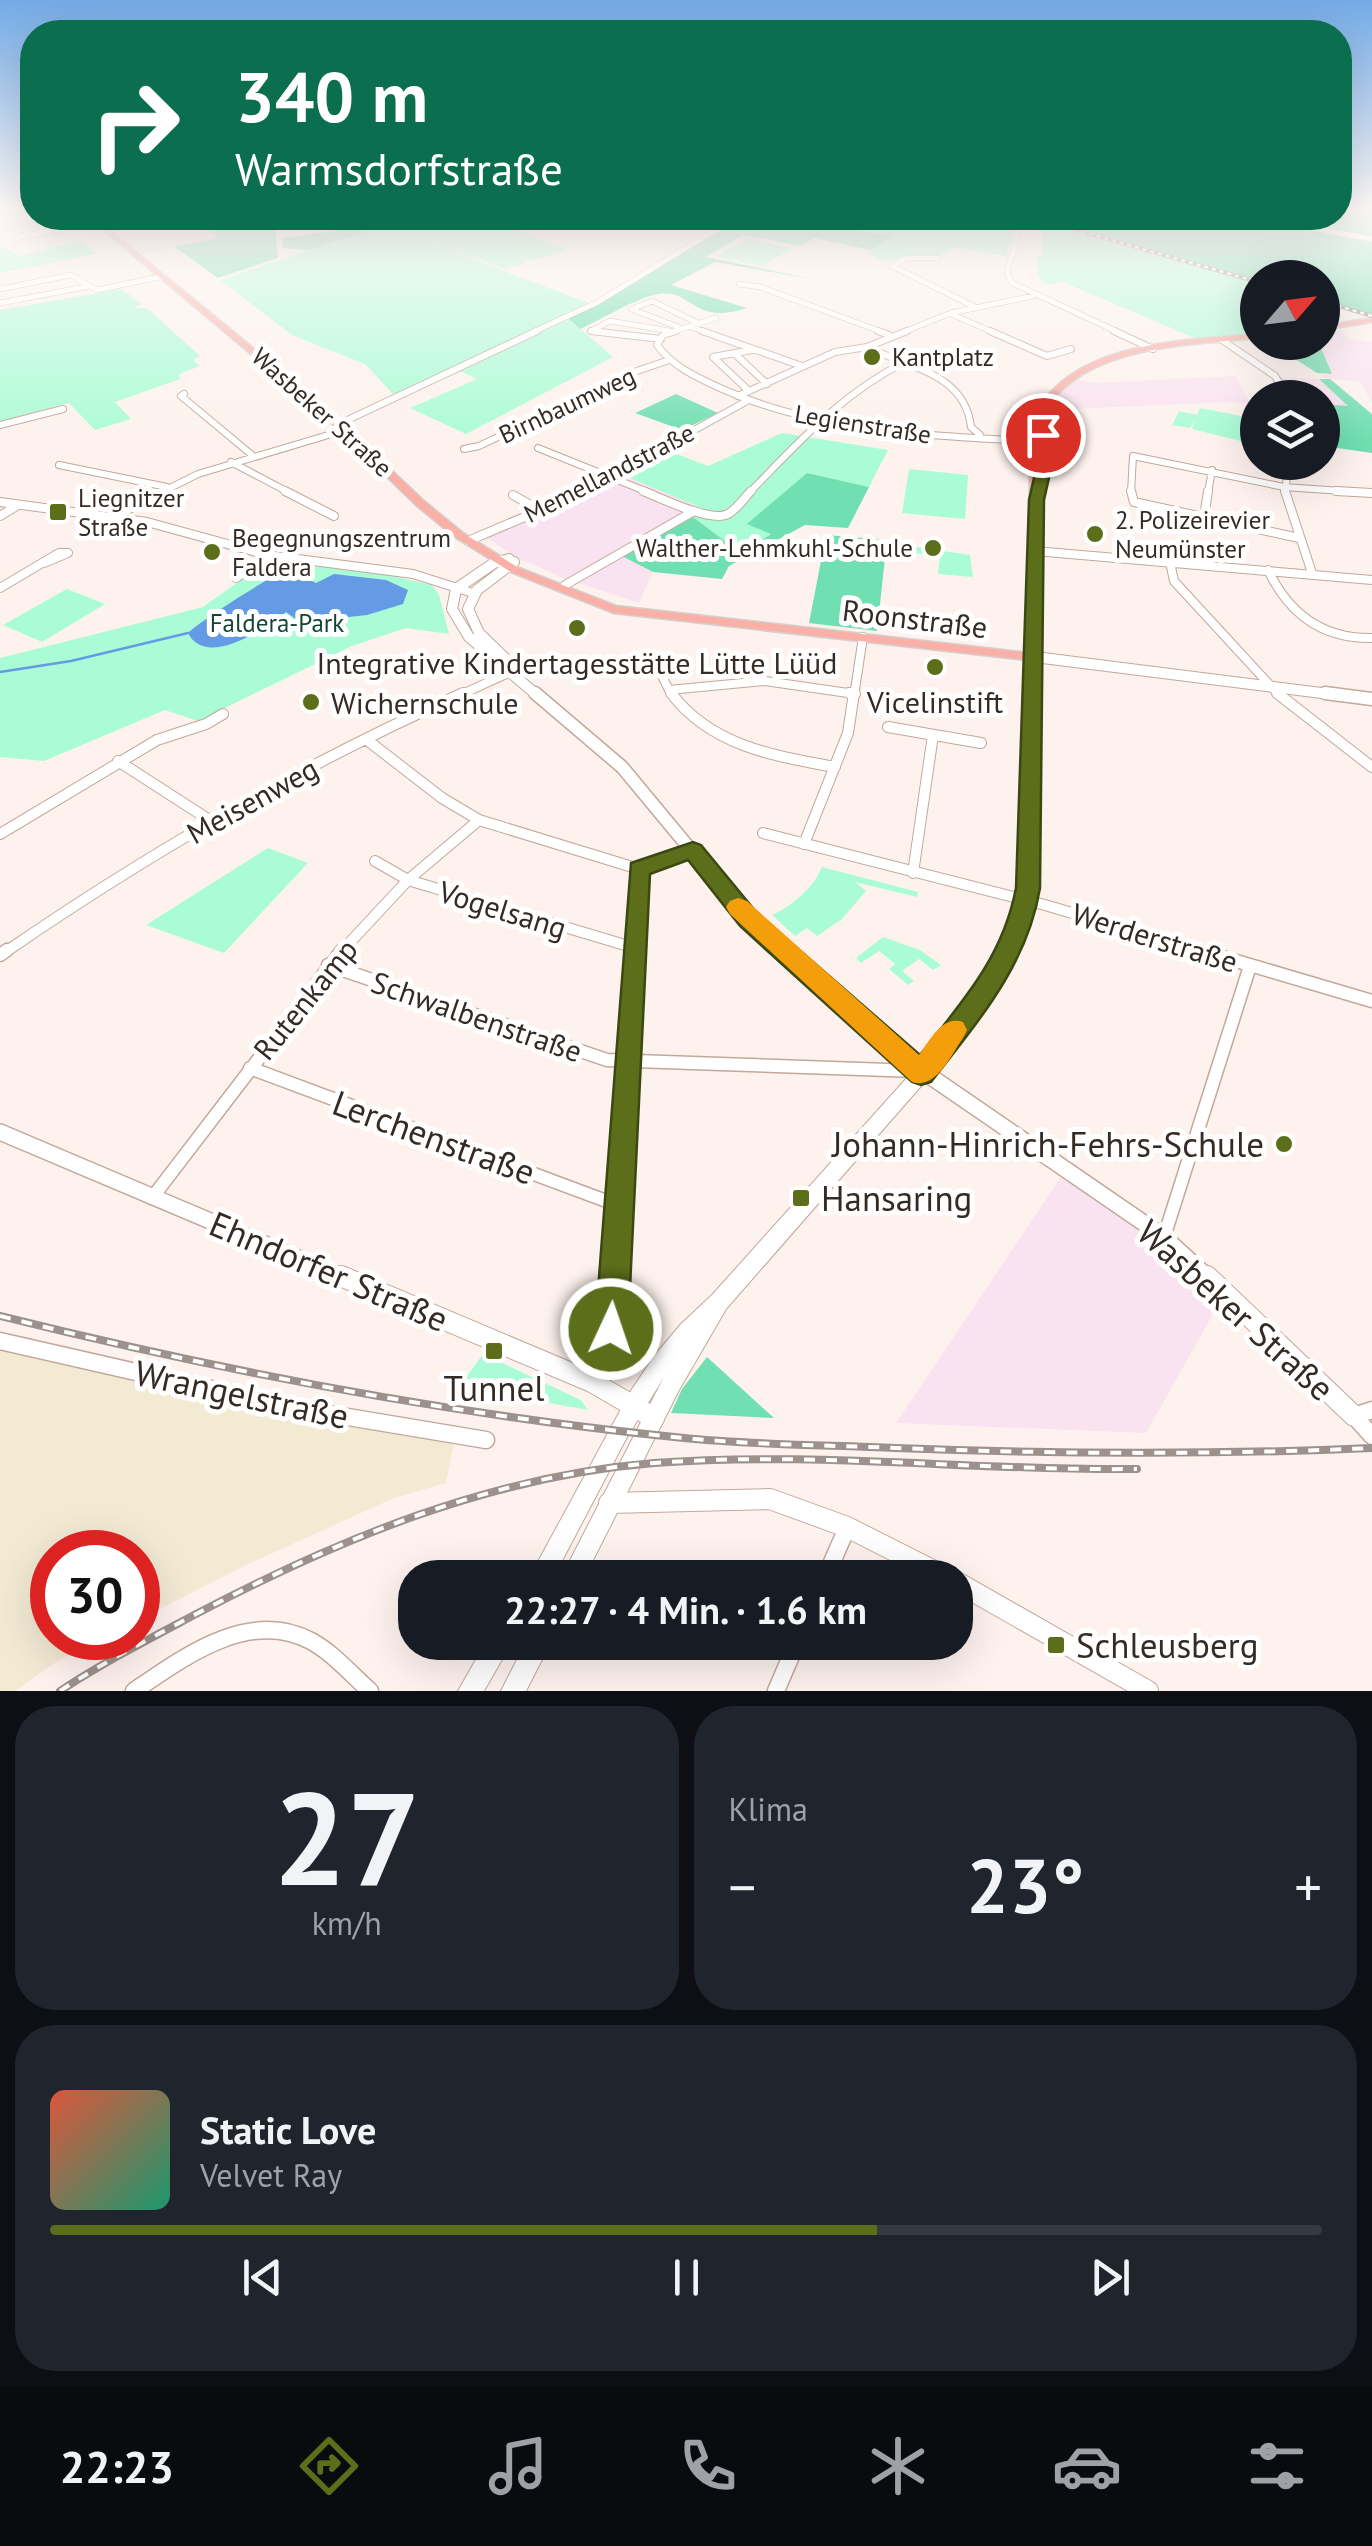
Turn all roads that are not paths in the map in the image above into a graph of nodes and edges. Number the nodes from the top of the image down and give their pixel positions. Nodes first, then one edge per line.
1 (122, 285) edge
2 (175, 285) edge
3 (625, 285) edge
4 (745, 285) edge
5 (930, 285) edge
6 (1015, 285) edge
7 (90, 286) joint
8 (2, 287) edge
9 (1033, 296) junction
10 (21, 300) junction
11 (0, 303) edge
12 (976, 308) junction
13 (950, 314) junction
14 (716, 318) dead end
15 (1372, 320) edge
16 (699, 323) junction
17 (1340, 325) edge
18 (685, 327) junction
19 (671, 332) junction
20 (890, 336) junction
21 (661, 338) junction
22 (1240, 338) edge
23 (1222, 340) junction
24 (867, 347) junction
25 (1154, 348) junction
26 (1070, 349) dead end
27 (754, 350) junction
28 (734, 353) junction
29 (1047, 356) junction
30 (772, 357) junction
31 (669, 360) junction
32 (1032, 360) dead end
33 (905, 362) junction
34 (807, 364) junction
35 (786, 374) junction
36 (1277, 380) edge
37 (768, 384) junction
38 (184, 394) dead end
39 (748, 396) junction
40 (63, 409) dead end
41 (821, 422) junction
42 (0, 425) edge
43 (342, 427) junction
44 (980, 435) junction
45 (1040, 442) junction
46 (538, 448) dead end
47 (464, 449) dead end
48 (252, 455) junction
49 (231, 462) junction
50 (59, 464) dead end
51 (1212, 470) junction
52 (612, 476) junction
53 (1285, 480) edge
54 (1284, 487) junction
55 (167, 488) junction
56 (1372, 493) edge
57 (513, 494) dead end
58 (0, 502) edge
59 (19, 505) junction
60 (542, 511) junction
61 (694, 511) junction
62 (0, 516) edge
63 (115, 516) junction
64 (334, 516) dead end
65 (1204, 517) junction
66 (1299, 538) junction
67 (471, 539) junction
68 (1035, 551) junction
69 (267, 555) junction
70 (508, 562) junction
71 (1170, 562) junction
72 (44, 563) dead end
73 (1268, 570) junction
74 (1312, 573) junction
75 (236, 578) dead end
76 (1372, 580) edge
77 (565, 585) junction
78 (0, 588) edge
79 (456, 588) junction
80 (473, 593) junction
81 (632, 610) junction
82 (864, 637) junction
83 (1372, 638) edge
84 (1034, 657) junction
85 (513, 670) junction
86 (661, 674) dead end
87 (1269, 687) junction
88 (668, 690) junction
89 (856, 694) junction
90 (1372, 699) edge
91 (224, 714) dead end
92 (888, 727) dead end
93 (933, 735) junction
94 (367, 740) junction
95 (981, 743) dead end
96 (118, 761) junction
97 (835, 767) junction
98 (1372, 767) edge
99 (479, 820) junction
100 (211, 821) junction
101 (0, 834) edge
102 (763, 834) dead end
103 (804, 844) junction
104 (693, 850) junction
105 (375, 861) dead end
106 (639, 869) junction
107 (913, 872) junction
108 (408, 880) junction
109 (1027, 900) junction
110 (635, 948) junction
111 (0, 954) edge
112 (328, 965) junction
113 (1250, 966) junction
114 (1372, 1001) edge
115 (627, 1062) junction
116 (250, 1068) junction
117 (921, 1073) junction
118 (0, 1132) edge
119 (152, 1198) junction
120 (617, 1206) junction
121 (1164, 1237) junction
122 (719, 1302) junction
123 (611, 1329) dead end
124 (0, 1342) edge
125 (632, 1405) junction
126 (1363, 1413) edge
127 (654, 1418) junction
128 (1372, 1436) edge
129 (486, 1440) dead end
130 (609, 1503) junction
131 (848, 1527) junction
132 (550, 1560) edge
133 (581, 1560) edge
134 (833, 1560) edge
135 (913, 1560) edge
136 (973, 1591) edge
137 (489, 1660) edge
138 (529, 1660) edge
139 (789, 1660) edge
140 (1146, 1690) edge
141 (134, 1691) edge
142 (370, 1691) edge
143 (470, 1691) edge
144 (513, 1691) edge
145 (776, 1691) edge

1 - 7 street
2 - 43 main road, Wasbeker Straße
3 - 43 street
4 - 20 street
5 - 12 street
6 - 9 street
7 - 10 street
8 - 10 street
9 - 12 street
9 - 25 street
10 - 11 street
12 - 13 street
13 - 20 street
13 - 29 street
14 - 16 street
15 - 17 main road
16 - 18 street
16 - 18 street
18 - 19 street
18 - 27 street
19 - 21 street
19 - 21 street
20 - 24 street
21 - 31 street
22 - 23 main road
23 - 25 main road
23 - 36 street
24 - 33 street
24 - 34 street
25 - 45 main road
26 - 29 street
27 - 28 street
27 - 30 street
28 - 37 street
28 - 39 street
29 - 32 street
30 - 34 street
30 - 35 street
31 - 39 street
31 - 47 street, Birnbaumweg
33 - 41 street
33 - 44 street
34 - 35 street
35 - 37 street
37 - 39 street
38 - 48 street
39 - 41 street, Legienstraße
39 - 52 street, Memellandstraße
40 - 42 street
41 - 44 street, Legienstraße
41 - 61 street
43 - 48 street
43 - 67 main road, Wasbeker Straße
44 - 45 street, Legienstraße
45 - 68 main road
46 - 52 street
48 - 49 street
49 - 55 street
49 - 64 street
50 - 55 street
51 - 54 street
51 - 65 street
51 - 65 street
52 - 60 street, Memellandstraße
52 - 61 street
53 - 54 street
54 - 56 street
54 - 66 street
55 - 63 street
57 - 60 street
58 - 59 street
59 - 62 street
59 - 63 street
60 - 67 street, Memellandstraße
61 - 77 street
63 - 69 street
65 - 66 street
66 - 74 street
67 - 70 main road, Wasbeker Straße
68 - 71 street
68 - 84 main road
69 - 75 street
69 - 79 street
70 - 77 main road, Roonstraße
70 - 79 street
70 - 80 street
70 - 81 main road, Roonstraße
71 - 73 street
71 - 87 street
72 - 78 street
73 - 74 street
73 - 83 street
74 - 76 street
77 - 81 main road, Roonstraße
79 - 80 street
79 - 85 street, Wasbeker Straße
80 - 85 street, Wasbeker Straße
81 - 82 main road, Roonstraße
82 - 84 main road, Roonstraße
82 - 89 street
84 - 87 street, Roonstraße
84 - 109 main road
85 - 94 street, Meisenweg
85 - 104 street, Wasbeker Straße
86 - 88 street
87 - 90 street, Roonstraße
87 - 98 street
88 - 89 street
88 - 97 street
89 - 97 street
91 - 96 street
92 - 93 street
93 - 95 street
93 - 107 street
94 - 99 street
94 - 100 street, Meisenweg
96 - 100 street
96 - 101 street
97 - 103 street
99 - 106 street
99 - 108 street, Rutenkamp
100 - 111 street, Meisenweg
102 - 103 street, Werderstraße
103 - 107 street, Werderstraße
104 - 106 street
104 - 117 street, Wasbeker Straße
105 - 108 street, Vogelsang
106 - 110 street
107 - 109 street, Werderstraße
108 - 110 street, Vogelsang
108 - 112 street, Rutenkamp
109 - 113 street, Werderstraße
109 - 117 main road
110 - 115 street
112 - 115 street, Schwalbenstraße
112 - 116 street, Rutenkamp
113 - 114 street, Werderstraße
113 - 121 street
115 - 117 street, Schwalbenstraße
115 - 120 street
116 - 119 street, Rutenkamp
116 - 120 street, Lerchenstraße
117 - 121 street, Wasbeker Straße
117 - 122 main road
118 - 119 street, Ehndorfer Straße
119 - 125 street, Ehndorfer Straße
120 - 123 street
121 - 126 street, Wasbeker Straße
122 - 125 main road
122 - 127 main road
124 - 129 street, Wrangelstraße
125 - 127 street, Ehndorfer Straße
125 - 132 main road
126 - 128 street, Wasbeker Straße
127 - 130 main road
130 - 131 street
130 - 133 main road
131 - 134 street
131 - 135 street
136 - 140 street
137 - 143 main road
138 - 144 main road
139 - 145 street
141 - 142 street

